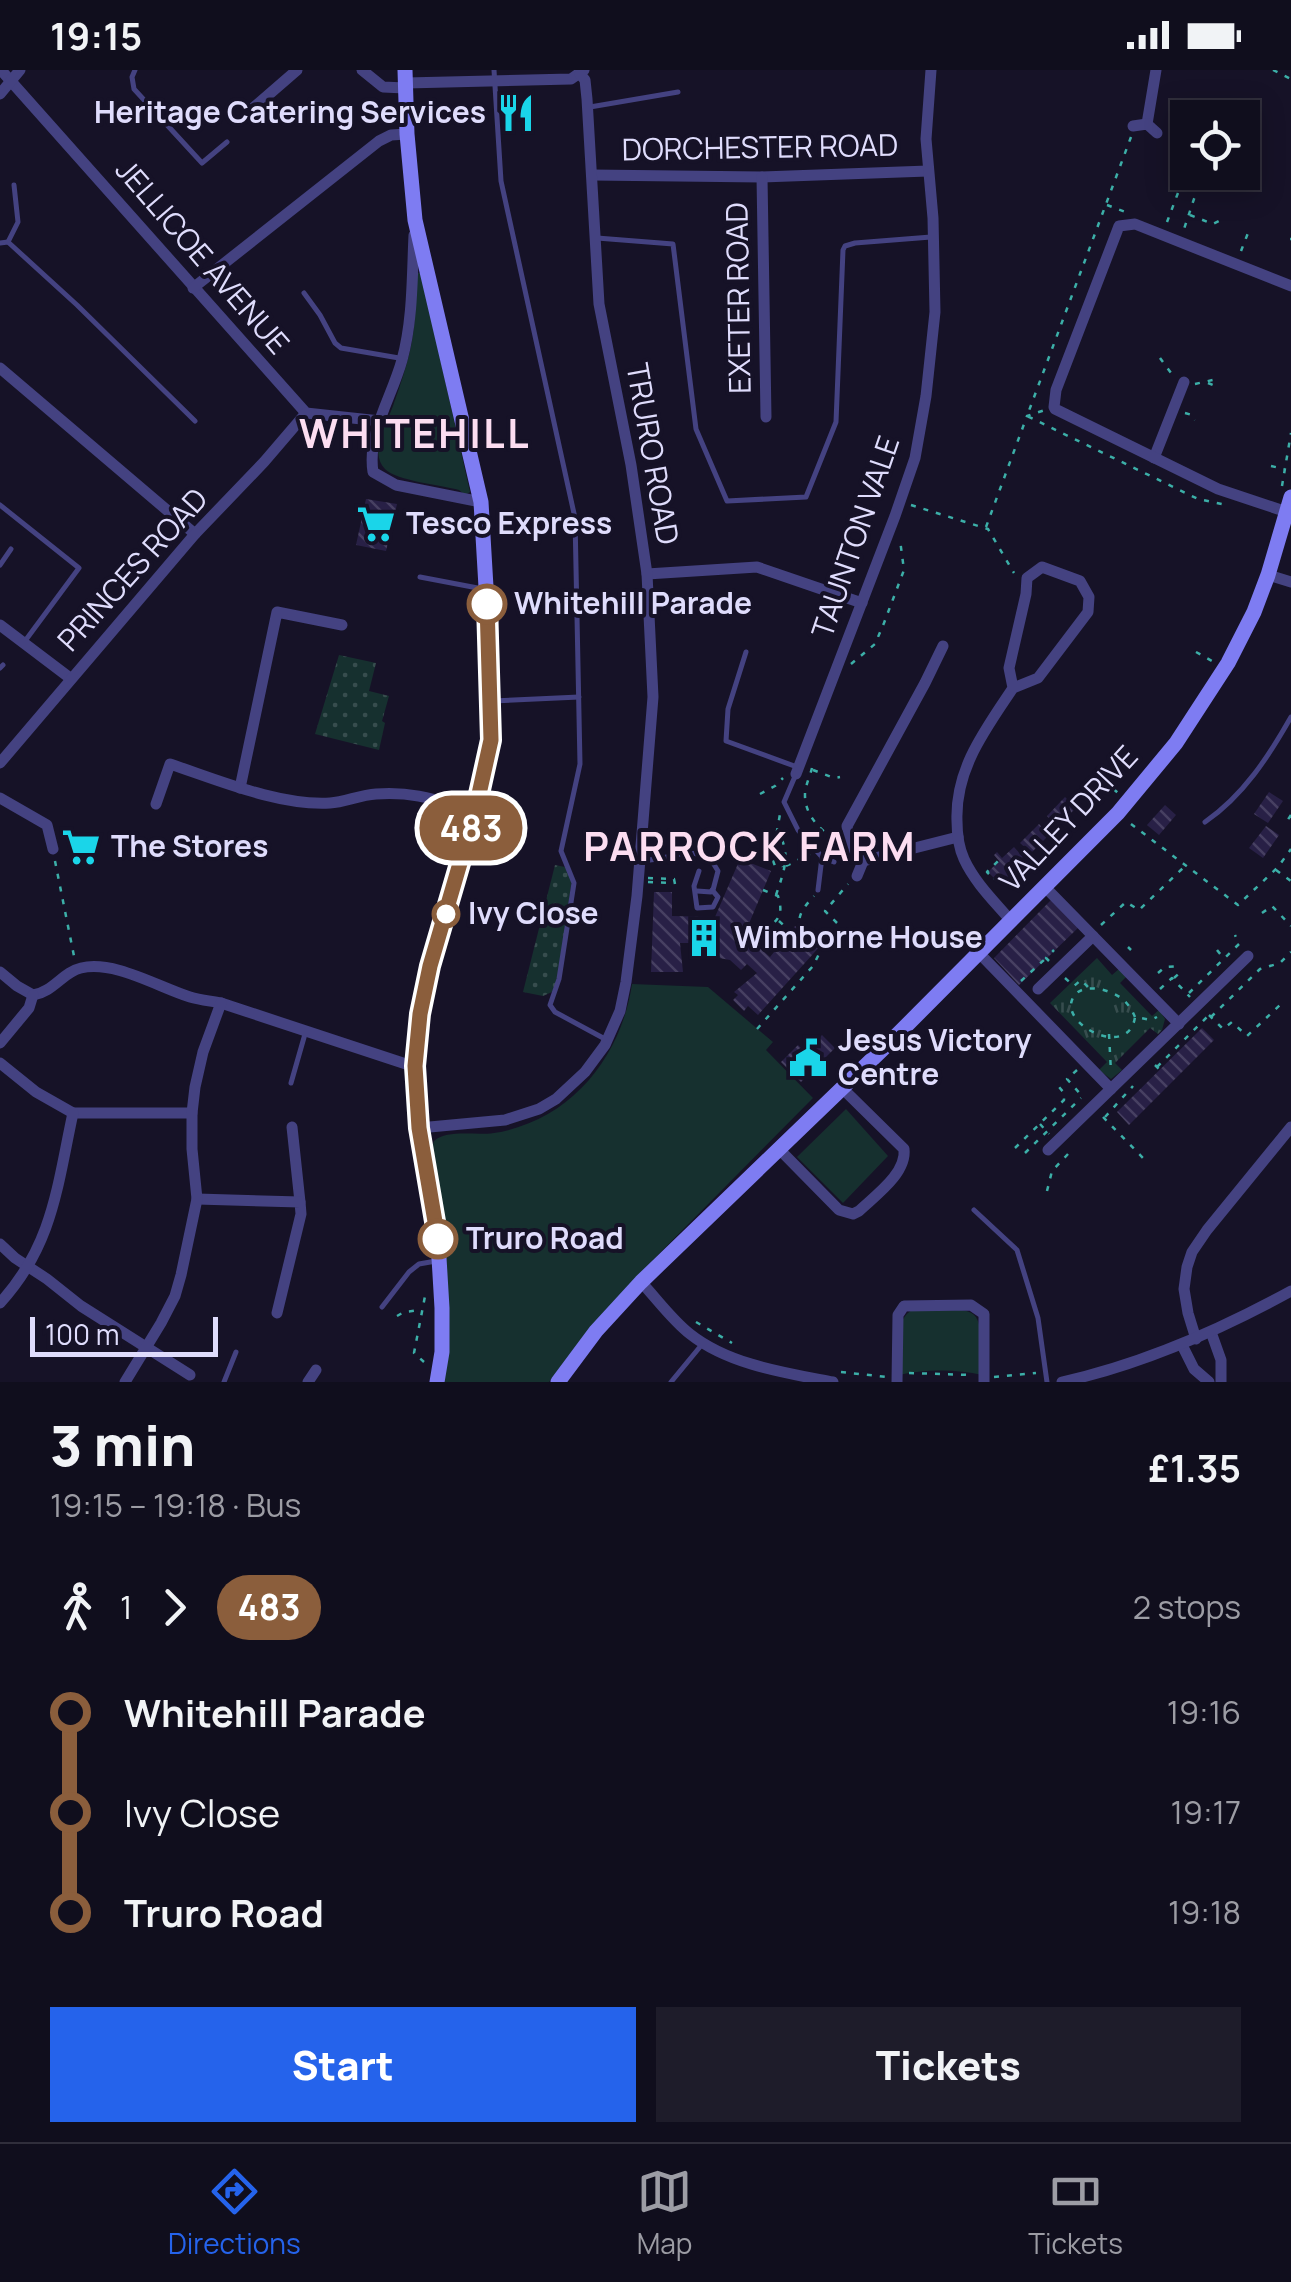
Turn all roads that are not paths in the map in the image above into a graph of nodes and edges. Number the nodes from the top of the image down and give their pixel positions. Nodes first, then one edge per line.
1 (136, 70) edge
2 (296, 70) edge
3 (362, 70) edge
4 (931, 70) edge
5 (1156, 70) edge
6 (582, 72) edge
7 (10, 73) edge
8 (494, 76) edge
9 (406, 80) edge
10 (678, 92) dead end
11 (0, 94) edge
12 (588, 108) junction
13 (252, 109) dead end
14 (1133, 129) road end
15 (407, 134) junction
16 (227, 142) dead end
17 (928, 170) junction
18 (592, 175) junction
19 (762, 178) junction
20 (14, 186) dead end
21 (416, 220) junction
22 (934, 237) junction
23 (596, 238) junction
24 (4, 242) edge
25 (1291, 286) edge
26 (193, 288) junction
27 (304, 293) dead end
28 (402, 359) junction
29 (0, 368) edge
30 (1184, 382) road end
31 (306, 413) junction
32 (766, 417) dead end
33 (195, 421) dead end
34 (380, 421) junction
35 (1154, 458) junction
36 (481, 502) junction
37 (0, 506) edge
38 (1284, 506) edge
39 (194, 534) junction
40 (12, 549) dead end
41 (0, 565) edge
42 (647, 574) junction
43 (1268, 575) junction
44 (420, 577) dead end
45 (1291, 582) edge
46 (486, 590) junction
47 (862, 603) junction
48 (342, 625) dead end
49 (0, 626) edge
50 (24, 643) junction
51 (943, 646) dead end
52 (746, 652) dead end
53 (70, 678) junction
54 (1013, 688) junction
55 (579, 697) junction
56 (490, 701) junction
57 (1291, 717) edge
58 (0, 762) edge
59 (797, 772) junction
60 (240, 788) junction
61 (0, 798) edge
62 (156, 804) dead end
63 (475, 812) junction
64 (1206, 822) dead end
65 (958, 837) junction
66 (53, 850) road end
67 (856, 852) junction
68 (822, 857) junction
69 (640, 860) junction
70 (834, 862) dead end
71 (699, 871) dead end
72 (855, 877) road end
73 (1046, 887) junction
74 (712, 890) junction
75 (818, 890) road end
76 (696, 891) junction
77 (1012, 921) junction
78 (1094, 932) junction
79 (979, 953) junction
80 (1248, 956) dead end
81 (0, 972) edge
82 (1038, 989) dead end
83 (33, 995) junction
84 (221, 1003) junction
85 (1179, 1024) junction
86 (306, 1031) junction
87 (607, 1040) junction
88 (0, 1043) edge
89 (0, 1063) edge
90 (415, 1066) junction
91 (291, 1083) dead end
92 (842, 1088) junction
93 (1111, 1089) junction
94 (73, 1113) junction
95 (192, 1113) junction
96 (292, 1127) dead end
97 (419, 1128) junction
98 (1291, 1128) edge
99 (779, 1149) junction
100 (1048, 1150) dead end
101 (196, 1199) junction
102 (300, 1202) junction
103 (974, 1210) dead end
104 (0, 1244) edge
105 (439, 1261) junction
106 (28, 1267) junction
107 (641, 1282) junction
108 (1291, 1291) edge
109 (0, 1303) edge
110 (382, 1308) dead end
111 (277, 1313) dead end
112 (1211, 1332) junction
113 (1196, 1339) junction
114 (704, 1342) junction
115 (1182, 1344) junction
116 (147, 1347) junction
117 (236, 1352) dead end
118 (316, 1370) dead end
119 (190, 1375) dead end
120 (768, 1376) edge
121 (833, 1376) edge
122 (897, 1380) edge
123 (984, 1380) edge
124 (125, 1382) edge
125 (224, 1382) edge
126 (308, 1382) edge
127 (436, 1382) edge
128 (558, 1382) edge
129 (671, 1382) edge
130 (1047, 1382) edge
131 (1062, 1382) edge
132 (1209, 1382) edge
133 (1221, 1382) edge

1 - 16 lane
2 - 13 street
3 - 9 street
4 - 17 street, TAUNTON VALE
5 - 14 street
6 - 8 street
6 - 12 street, TRURO ROAD
7 - 11 street
7 - 26 street, JELLICOE AVENUE
8 - 9 street
8 - 55 lane
9 - 15 street
10 - 12 lane
12 - 18 street, TRURO ROAD
15 - 21 street
15 - 26 street
17 - 19 street, DORCHESTER ROAD
17 - 22 street, TAUNTON VALE
18 - 19 street, DORCHESTER ROAD
18 - 23 street, TRURO ROAD
19 - 32 street, EXETER ROAD
20 - 24 lane
21 - 28 street
21 - 36 street
22 - 23 lane
22 - 47 street, TAUNTON VALE
23 - 42 street, TRURO ROAD
24 - 33 lane
25 - 35 street
26 - 31 street, JELLICOE AVENUE
27 - 28 lane
28 - 34 street
29 - 39 street
30 - 35 street
31 - 34 street
31 - 39 street, PRINCES ROAD
34 - 36 street
35 - 38 street
36 - 46 street
37 - 50 lane
38 - 43 street, VALLEY DRIVE
39 - 53 street, PRINCES ROAD
40 - 41 lane
42 - 47 street
42 - 69 street, TRURO ROAD
43 - 45 street
43 - 73 street, VALLEY DRIVE
44 - 46 lane
46 - 56 street
47 - 59 street, TAUNTON VALE
48 - 60 street
49 - 50 street
50 - 53 street
51 - 67 street
52 - 59 lane
53 - 58 street, PRINCES ROAD
54 - 54 street
54 - 65 street
55 - 56 lane
55 - 87 lane
56 - 63 street
57 - 64 lane
59 - 68 lane
60 - 62 street
60 - 63 street
61 - 66 street
63 - 90 street
65 - 67 street
65 - 77 street
67 - 72 street
68 - 70 lane
68 - 75 lane
69 - 74 lane
69 - 87 street, TRURO ROAD
71 - 76 lane
73 - 77 street, VALLEY DRIVE
73 - 78 street
74 - 76 lane
74 - 76 lane
77 - 79 street, VALLEY DRIVE
78 - 82 street
78 - 85 street
79 - 92 street, VALLEY DRIVE
79 - 93 street
80 - 85 street
81 - 83 street
83 - 84 street
83 - 88 street
84 - 86 street
84 - 95 street
85 - 93 street
86 - 90 street
86 - 91 lane
87 - 97 street, TRURO ROAD
89 - 94 street
90 - 97 street
92 - 99 street, VALLEY DRIVE
92 - 99 street
93 - 100 street
94 - 95 street
94 - 106 street
95 - 101 street
96 - 102 street
97 - 105 street
98 - 113 street
99 - 107 street, VALLEY DRIVE
101 - 102 street
101 - 116 street
102 - 111 street
103 - 130 lane
104 - 106 street
105 - 110 lane
105 - 127 street
106 - 109 street
106 - 116 street
107 - 114 street
107 - 128 street, VALLEY DRIVE
108 - 112 street
112 - 113 street
112 - 133 street
113 - 115 street
114 - 120 street
114 - 129 lane
115 - 131 street
115 - 132 street
116 - 119 street
116 - 124 street
117 - 125 lane
118 - 126 street
120 - 121 street
122 - 123 street

